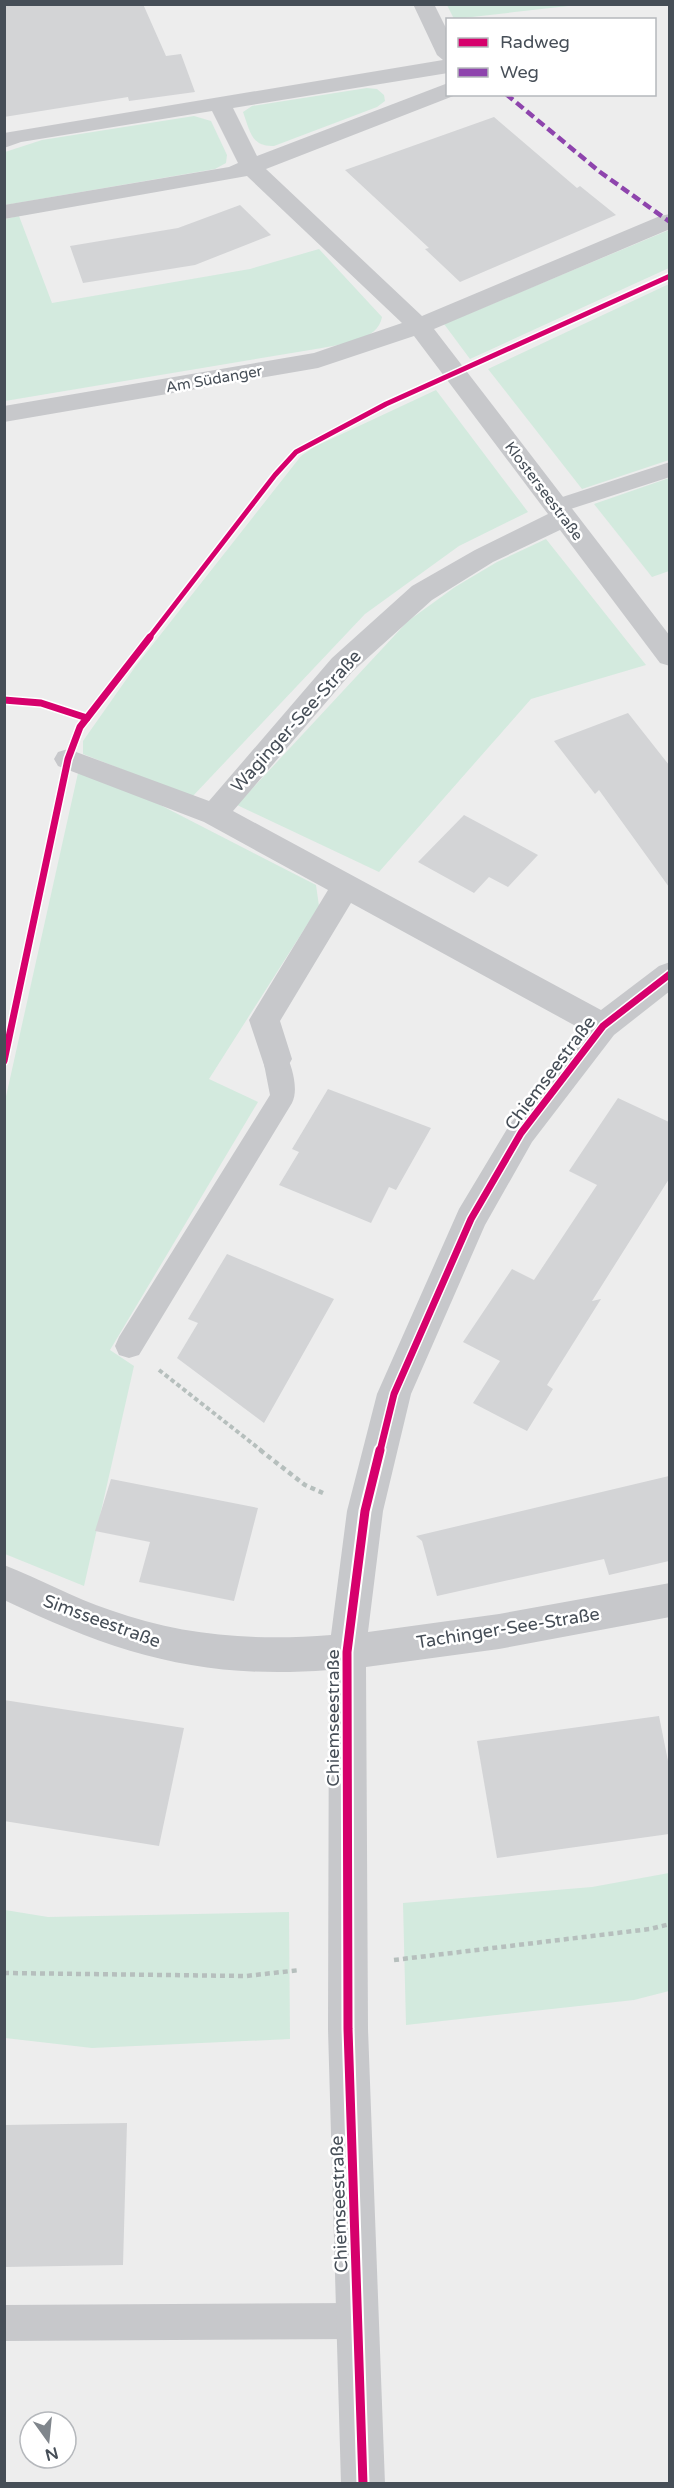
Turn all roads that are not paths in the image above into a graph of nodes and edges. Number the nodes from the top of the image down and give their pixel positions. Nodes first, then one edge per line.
1 (423, 4) edge
2 (446, 53) edge
3 (446, 66) edge
4 (369, 78) junction
5 (446, 90) edge
6 (219, 103) junction
7 (398, 109) junction
8 (4, 141) edge
9 (252, 168) junction
10 (4, 212) edge
11 (668, 221) dead end
12 (418, 326) junction
13 (4, 414) edge
14 (669, 469) edge
15 (559, 512) junction
16 (669, 656) edge
17 (68, 759) dead end
18 (214, 814) junction
19 (346, 886) junction
20 (669, 974) edge
21 (603, 1026) junction
22 (276, 1059) joint
23 (129, 1346) road end
24 (4, 1582) edge
25 (669, 1600) edge
26 (346, 1652) junction
27 (357, 2321) junction
28 (4, 2323) edge
29 (363, 2484) edge

1 - 2 street
3 - 4 street
4 - 6 street
4 - 7 street
5 - 7 street
6 - 8 street
6 - 9 street
7 - 9 street
9 - 10 street
9 - 12 street
11 - 12 street, Am Südanger
12 - 13 street, Am Südanger
12 - 15 street, Klosterseestraße
14 - 15 lane
15 - 16 street, Klosterseestraße
15 - 18 street, Waginger-See-Straße
17 - 18 street
18 - 19 street
19 - 21 street
19 - 22 street
20 - 21 street, Chiemseestraße
21 - 26 street, Chiemseestraße
22 - 23 lane
24 - 26 street, Simsseestraße
25 - 26 street, Tachinger-See-Straße
26 - 27 street, Chiemseestraße
27 - 28 lane
27 - 29 street, Chiemseestraße

